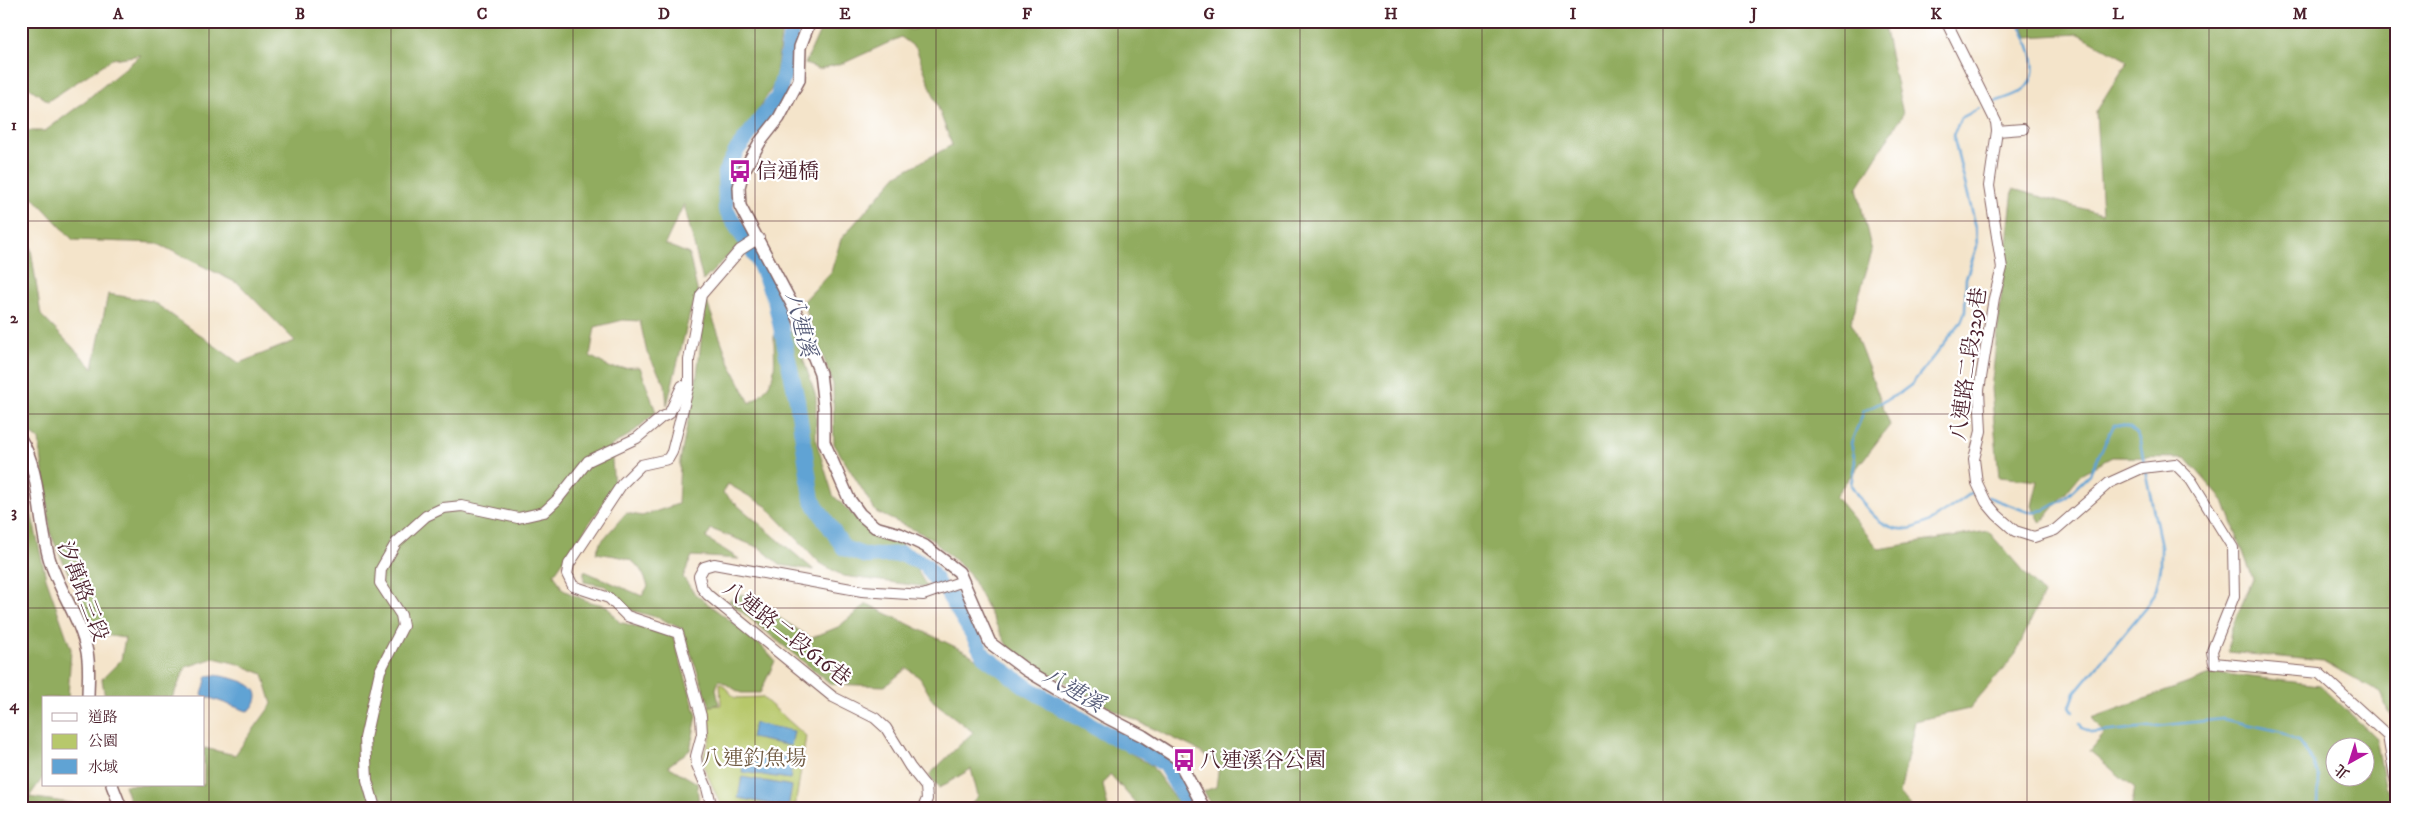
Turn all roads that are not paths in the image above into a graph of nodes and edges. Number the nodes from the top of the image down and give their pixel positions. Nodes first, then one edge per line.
1 (810, 21) edge
2 (1946, 21) edge
3 (2023, 129) dead end
4 (1997, 131) junction
5 (756, 239) junction
6 (689, 364) junction
7 (21, 440) edge
8 (963, 581) junction
9 (88, 696) edge
10 (112, 786) edge
11 (2397, 789) edge
12 (121, 808) edge
13 (375, 808) edge
14 (712, 808) edge
15 (923, 808) edge
16 (1204, 808) edge

1 - 5 street
2 - 4 street, 八連路二段329巷
3 - 4 street
4 - 11 street, 八連路二段329巷
5 - 6 street
5 - 8 street
6 - 13 street
6 - 14 street
7 - 9 street, 汐萬路三段
8 - 15 street, 八連路二段616巷
8 - 16 street
10 - 12 street

